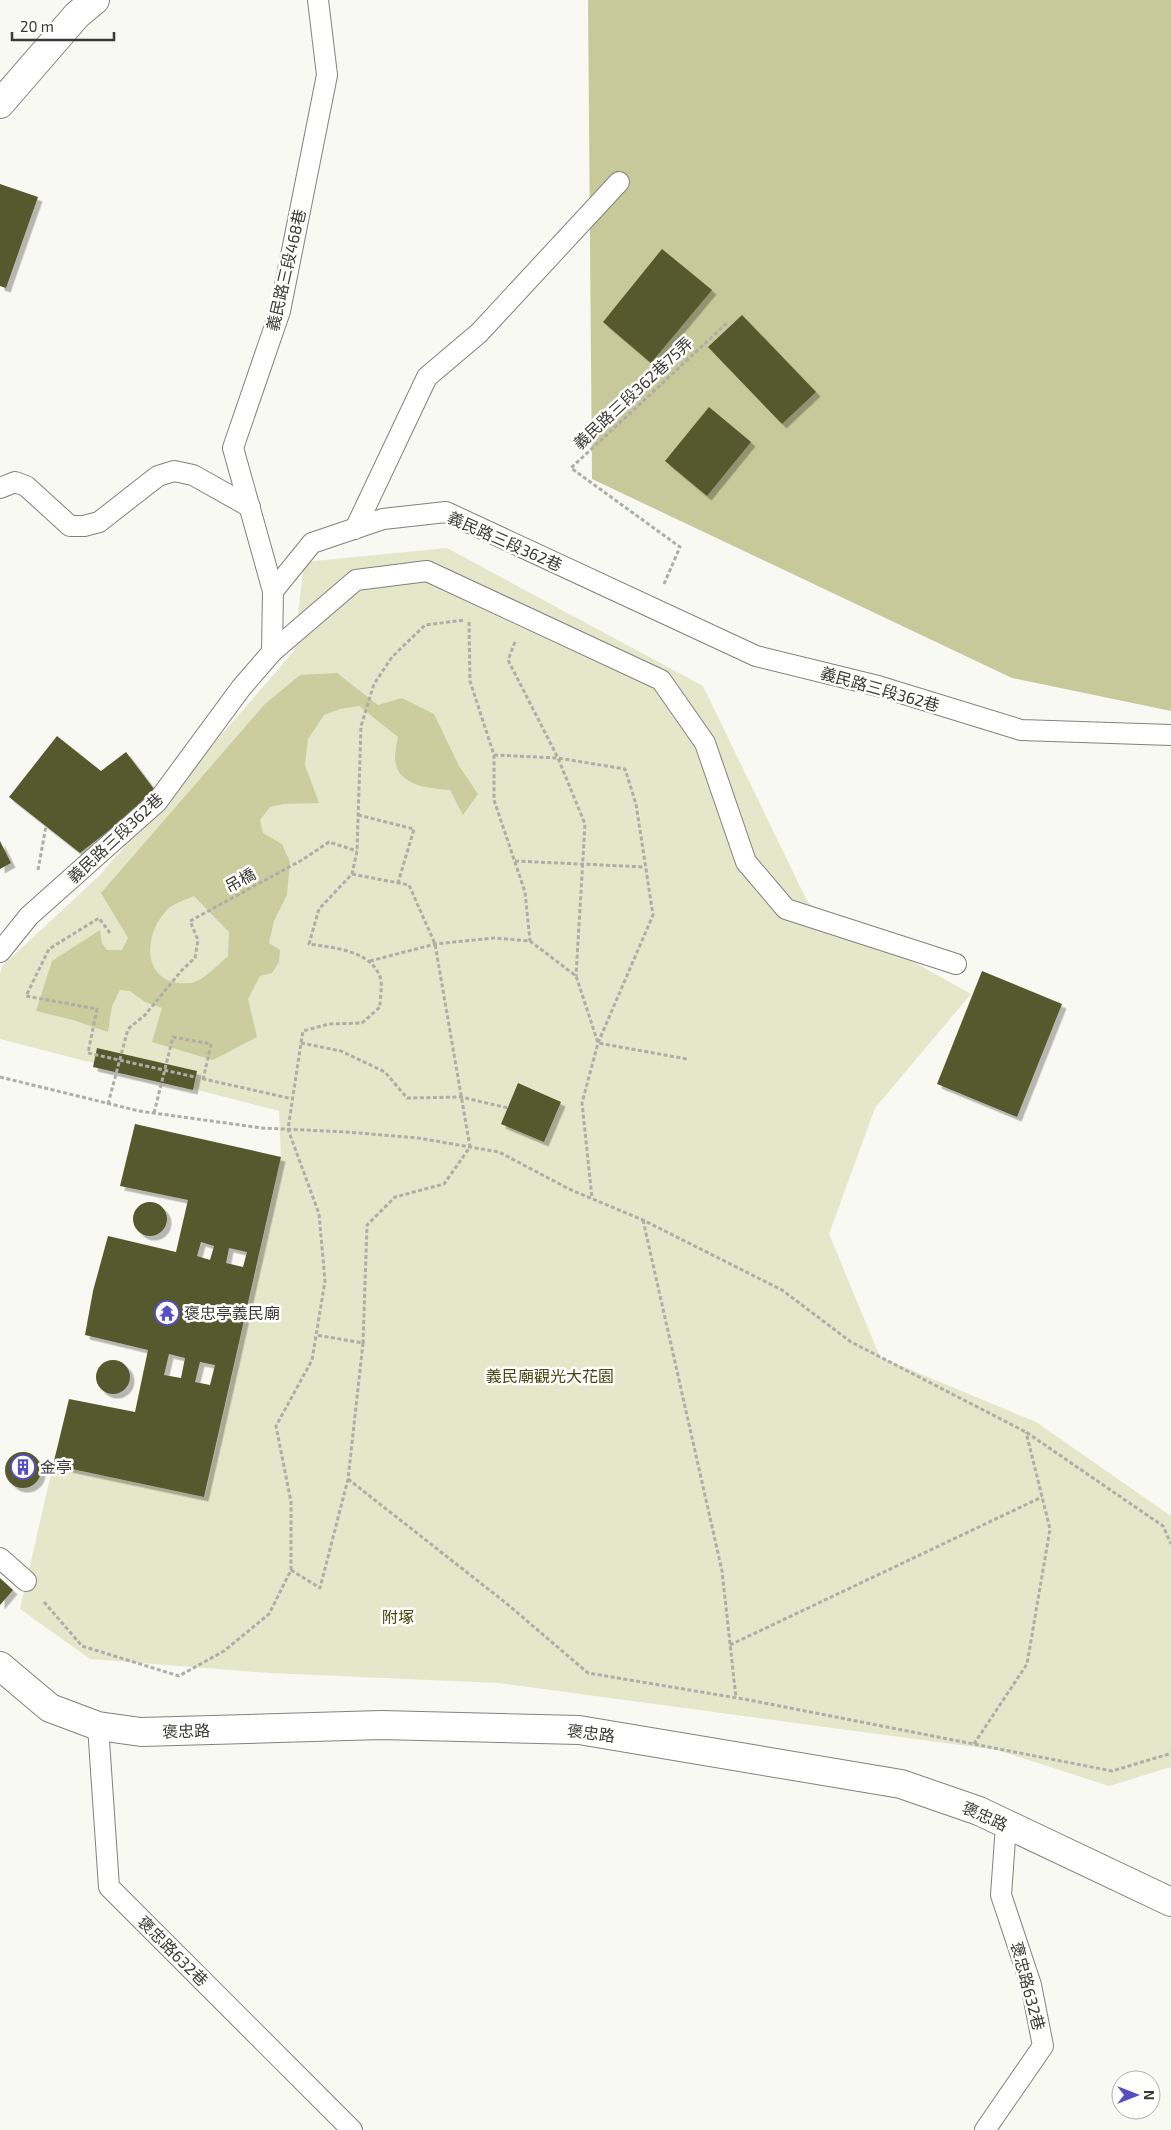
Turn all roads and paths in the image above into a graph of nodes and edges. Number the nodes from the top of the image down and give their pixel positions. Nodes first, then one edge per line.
1 (95, 0) edge
2 (318, 0) edge
3 (0, 104) edge
4 (618, 182) dead end
5 (727, 322) dead end
6 (0, 488) edge
7 (250, 507) junction
8 (355, 529) junction
9 (273, 591) junction
10 (654, 608) junction
11 (469, 619) junction
12 (477, 621) dead end
13 (519, 634) dead end
14 (272, 652) junction
15 (1171, 735) edge
16 (494, 755) junction
17 (558, 758) junction
18 (358, 815) junction
19 (357, 851) junction
20 (515, 860) junction
21 (583, 864) junction
22 (645, 867) junction
23 (352, 874) junction
24 (398, 883) junction
25 (110, 933) dead end
26 (530, 941) junction
27 (434, 944) junction
28 (0, 952) edge
29 (370, 960) junction
30 (956, 964) dead end
31 (576, 976) junction
32 (301, 1043) junction
33 (598, 1043) junction
34 (687, 1059) dead end
35 (120, 1060) junction
36 (165, 1071) junction
37 (0, 1077) edge
38 (203, 1080) junction
39 (461, 1097) junction
40 (292, 1099) junction
41 (108, 1104) junction
42 (508, 1108) dead end
43 (154, 1113) junction
44 (288, 1130) junction
45 (470, 1147) junction
46 (592, 1198) junction
47 (643, 1220) junction
48 (316, 1335) junction
49 (363, 1343) junction
50 (1026, 1432) junction
51 (348, 1479) junction
52 (1042, 1497) junction
53 (1171, 1544) edge
54 (0, 1558) edge
55 (291, 1570) junction
56 (26, 1581) joint
57 (730, 1645) junction
58 (0, 1666) edge
59 (736, 1698) junction
60 (98, 1726) junction
61 (974, 1744) junction
62 (1171, 1752) edge
63 (1006, 1825) junction
64 (1171, 1902) edge
65 (352, 2130) edge
66 (985, 2130) edge

1 - 3 street
2 - 7 lane, 義民路三段468巷
4 - 8 lane
5 - 10 path, 義民路三段362巷75弄
6 - 7 lane
7 - 9 lane, 義民路三段468巷
8 - 9 lane, 義民路三段362巷
8 - 10 lane, 義民路三段362巷
9 - 14 lane
10 - 15 lane, 義民路三段362巷
11 - 12 path
11 - 16 path
11 - 18 path
13 - 17 path
14 - 28 lane, 義民路三段362巷
14 - 30 lane, 義民路三段362巷
16 - 17 path
16 - 20 path
17 - 21 path
17 - 22 path
18 - 19 path
18 - 24 path
19 - 23 path
19 - 35 path, 吊橋
20 - 21 path
20 - 26 path
21 - 22 path
21 - 31 path
22 - 33 path
23 - 24 path
23 - 29 path
24 - 27 path
25 - 35 path
26 - 27 path
26 - 31 path
27 - 29 path
27 - 39 path
29 - 32 path
31 - 33 path
32 - 39 path
32 - 40 path
33 - 34 path
33 - 46 path
35 - 36 path
35 - 41 path
36 - 38 path
36 - 38 path
36 - 43 path
37 - 41 path
38 - 40 path
39 - 42 path
39 - 45 path
40 - 44 path
41 - 43 path
43 - 44 path
44 - 45 path
44 - 48 path
45 - 46 path
45 - 49 path
46 - 47 path
47 - 50 path
47 - 57 path
48 - 49 path
48 - 55 path
49 - 51 path
50 - 52 path
50 - 53 path
51 - 55 path
51 - 59 path
52 - 57 path
52 - 61 path
54 - 56 lane
55 - 56 path
57 - 59 path
58 - 60 street, 褒忠路
59 - 61 path
60 - 63 street, 褒忠路
60 - 65 lane, 褒忠路632巷
61 - 62 path
63 - 64 street, 褒忠路
63 - 66 lane, 褒忠路632巷

